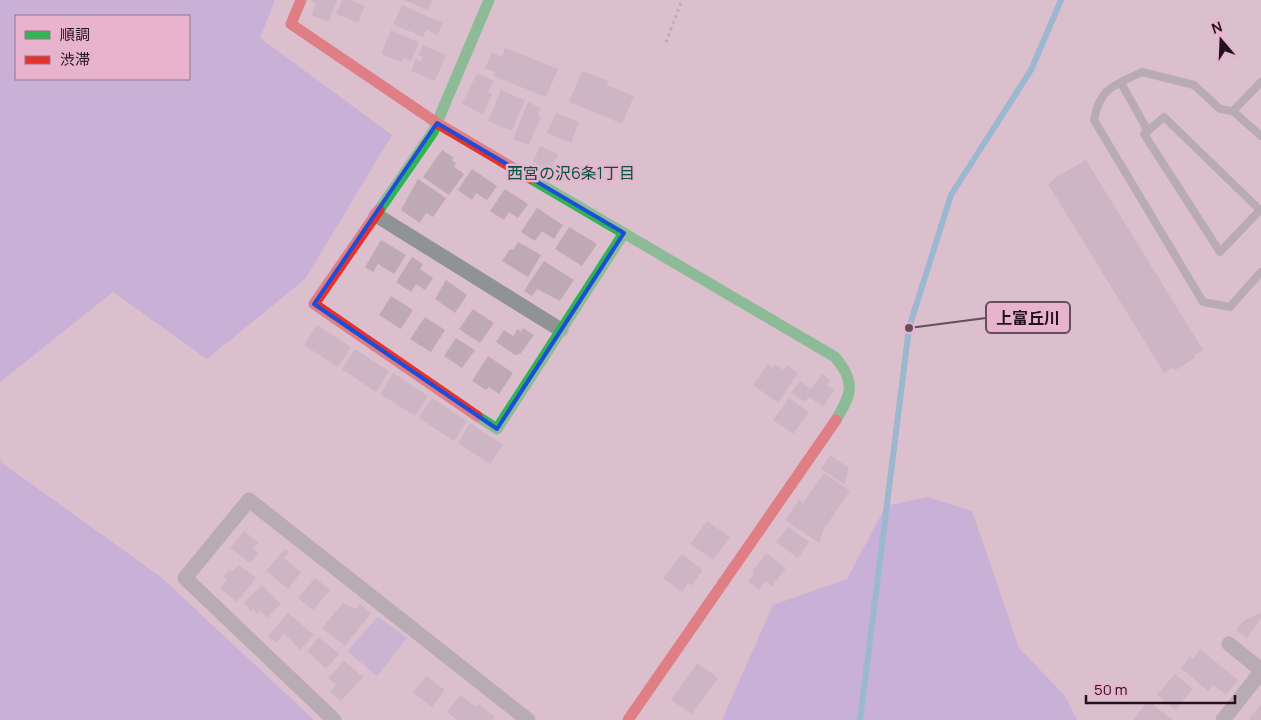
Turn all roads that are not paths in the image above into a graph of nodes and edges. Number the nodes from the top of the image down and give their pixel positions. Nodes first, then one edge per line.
1 (301, 0) edge
2 (489, 0) edge
3 (1261, 82) edge
4 (1121, 83) junction
5 (1233, 111) junction
6 (437, 123) junction
7 (1148, 131) junction
8 (1261, 136) edge
9 (1261, 210) edge
10 (376, 215) junction
11 (624, 233) junction
12 (1261, 272) edge
13 (561, 330) junction
14 (1229, 644) dead end
15 (1261, 671) edge
16 (334, 720) edge
17 (528, 720) edge
18 (628, 720) edge
19 (1223, 720) edge

1 - 6 street
2 - 6 street
3 - 5 lane
4 - 5 lane
4 - 7 lane
4 - 12 lane
5 - 8 lane
6 - 10 street
6 - 11 street
7 - 9 lane
7 - 9 lane
10 - 13 street
10 - 13 street
11 - 13 street
11 - 18 street
14 - 15 street
15 - 19 street
16 - 17 street

